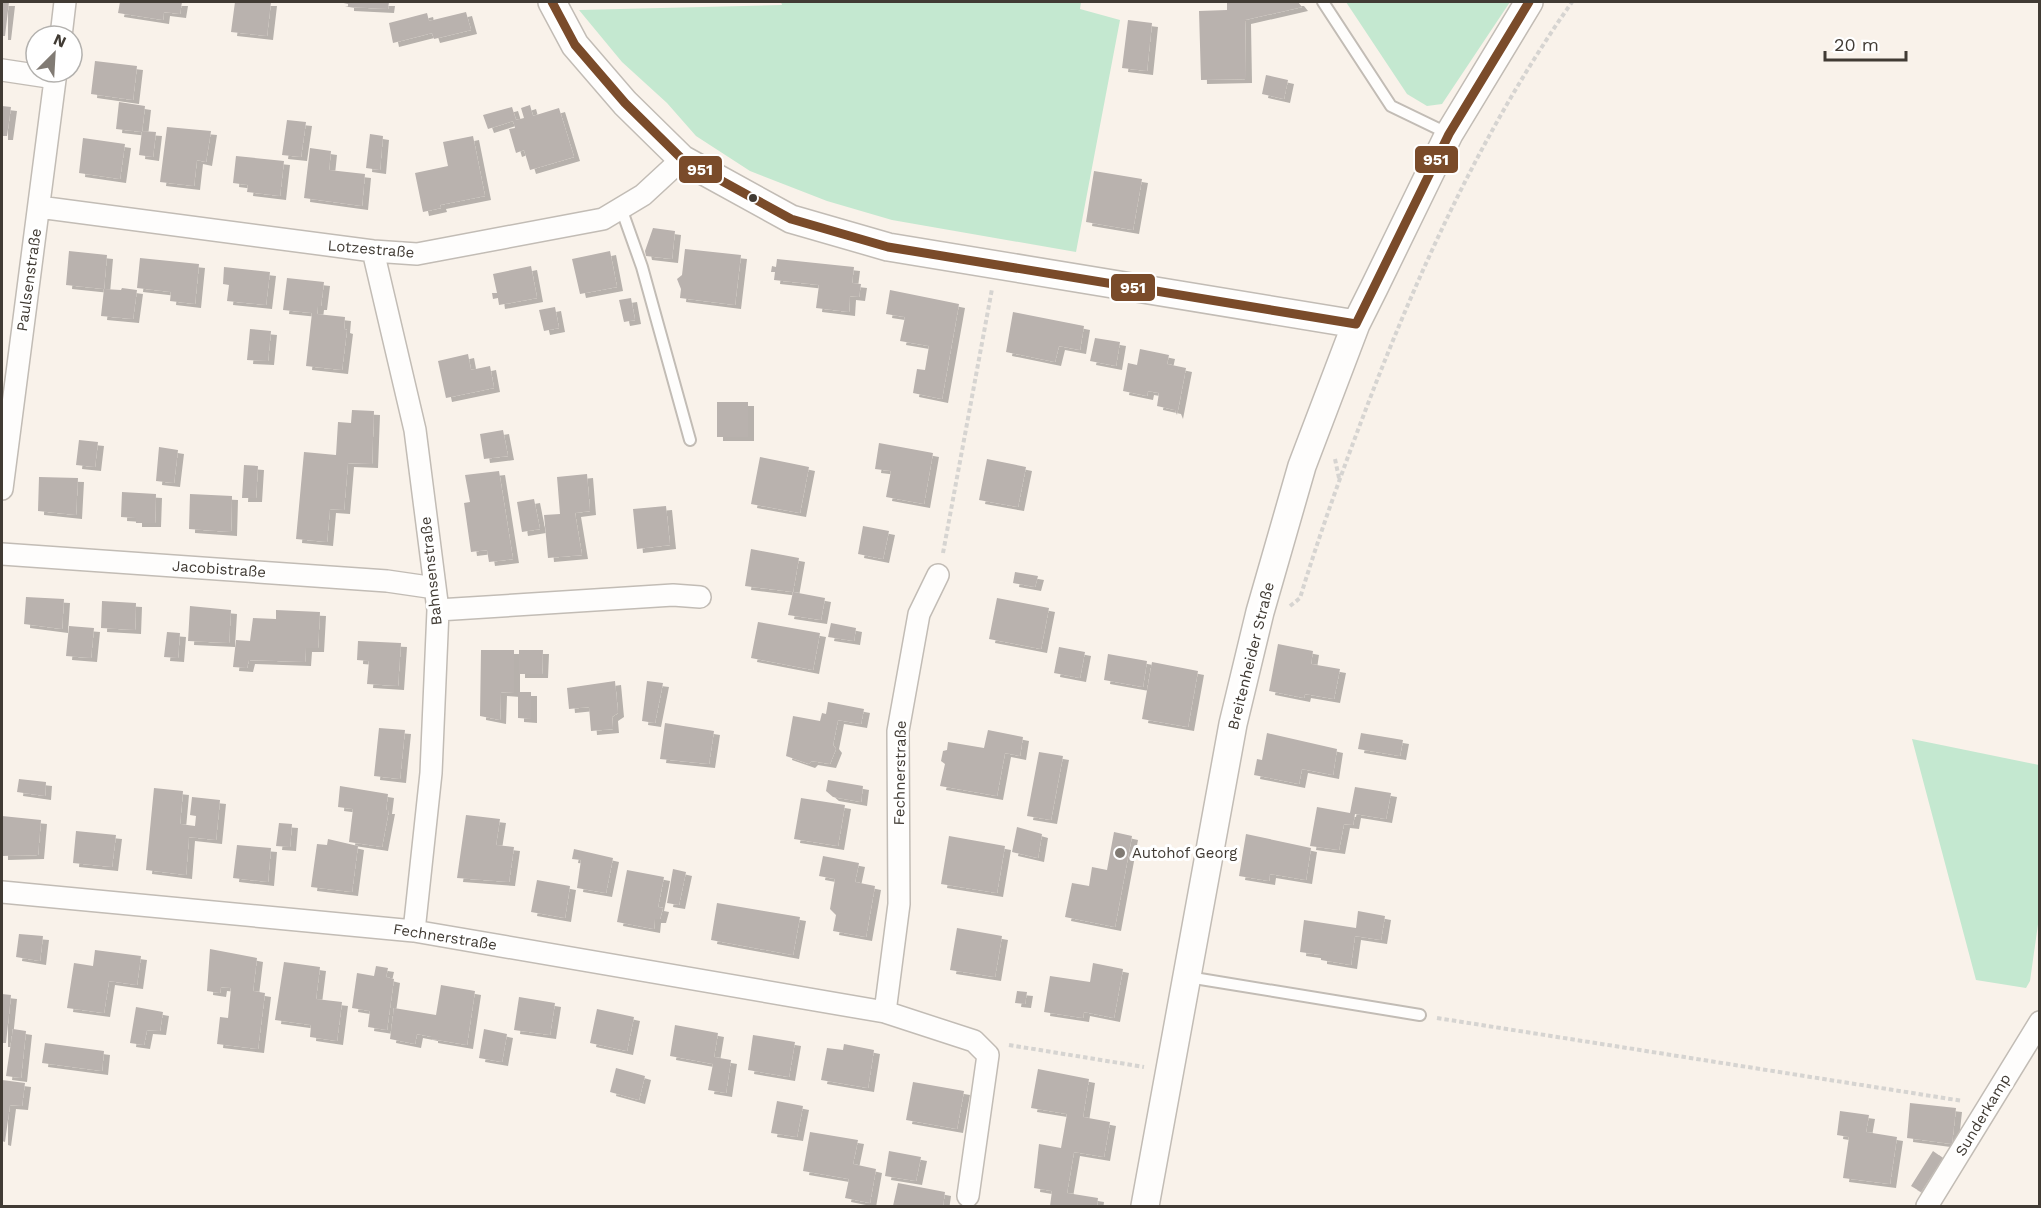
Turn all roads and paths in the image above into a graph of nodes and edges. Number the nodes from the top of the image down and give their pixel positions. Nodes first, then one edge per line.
1 (65, 2) edge
2 (552, 2) edge
3 (1323, 2) edge
4 (1529, 2) edge
5 (1572, 2) edge
6 (62, 24) edge
7 (2, 70) edge
8 (24, 72) edge
9 (55, 84) edge
10 (1449, 134) junction
11 (682, 159) junction
12 (39, 207) junction
13 (621, 208) junction
14 (373, 251) junction
15 (997, 265) junction
16 (1356, 324) junction
17 (9, 374) edge
18 (690, 440) dead end
19 (2, 489) edge
20 (2, 554) edge
21 (938, 575) joint
22 (435, 588) junction
23 (700, 597) dead end
24 (1285, 609) dead end
25 (438, 610) junction
26 (2, 892) edge
27 (414, 931) junction
28 (1188, 977) junction
29 (885, 1012) junction
30 (1420, 1015) joint
31 (2040, 1022) edge
32 (988, 1056) junction
33 (1171, 1072) junction
34 (1988, 1105) junction
35 (968, 1196) dead end
36 (1145, 1206) edge
37 (1927, 1206) edge

1 - 6 street
2 - 11 street
3 - 10 lane
4 - 10 street, Breitenheider Straße
5 - 24 path
7 - 8 street
9 - 12 street, Paulsenstraße
10 - 16 street, Breitenheider Straße
11 - 13 street, Lotzestraße
11 - 15 street
12 - 14 street, Lotzestraße
12 - 17 street, Paulsenstraße
13 - 14 street, Lotzestraße
13 - 18 lane
14 - 22 street, Bahnsenstraße
15 - 16 street
15 - 21 path
16 - 28 street, Breitenheider Straße
17 - 19 street, Paulsenstraße
20 - 22 street, Jacobistraße
21 - 29 street, Fechnerstraße
22 - 25 street, Bahnsenstraße
23 - 25 street
25 - 27 street, Bahnsenstraße
26 - 27 street, Fechnerstraße
27 - 29 street, Fechnerstraße
28 - 30 lane
28 - 33 street, Breitenheider Straße
29 - 32 street, Fechnerstraße
30 - 34 path
31 - 34 street, Sunderkamp
32 - 33 path
32 - 35 street
33 - 36 street, Breitenheider Straße
34 - 37 street, Sunderkamp

